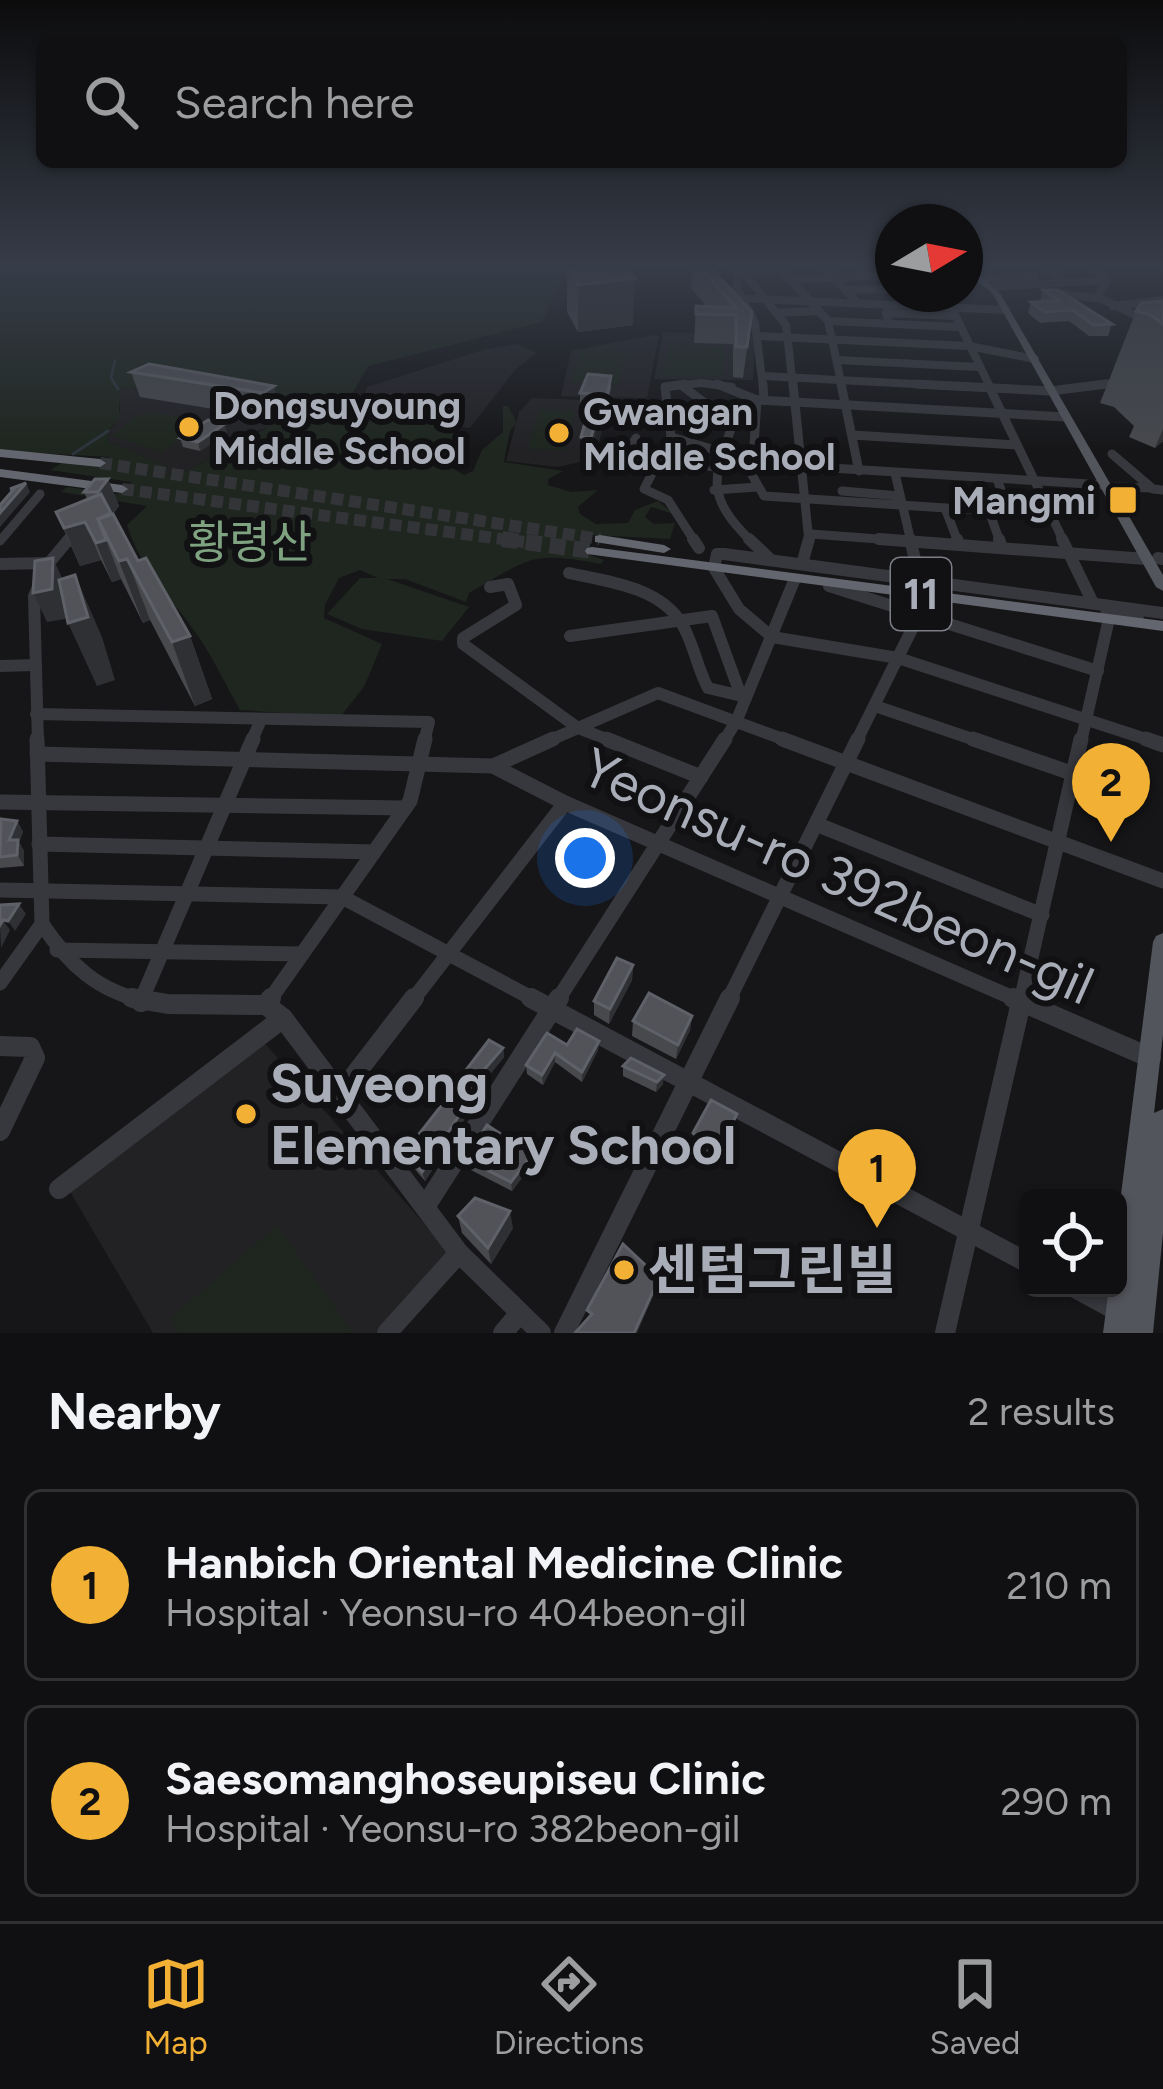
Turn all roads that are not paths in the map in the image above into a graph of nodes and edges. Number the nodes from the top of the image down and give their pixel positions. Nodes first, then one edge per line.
1 (755, 327) edge
2 (786, 327) edge
3 (829, 327) edge
4 (960, 327) edge
5 (1016, 327) edge
6 (759, 336) junction
7 (788, 338) junction
8 (832, 340) junction
9 (969, 346) junction
10 (837, 360) junction
11 (1038, 363) junction
12 (979, 368) junction
13 (763, 376) junction
14 (793, 377) junction
15 (841, 380) junction
16 (1132, 381) dead end
17 (681, 385) junction
18 (988, 387) junction
19 (1027, 389) junction
20 (1052, 390) junction
21 (760, 400) junction
22 (794, 402) junction
23 (846, 405) junction
24 (1001, 413) junction
25 (1066, 417) junction
26 (852, 435) junction
27 (671, 437) junction
28 (636, 438) dead end
29 (1017, 445) junction
30 (0, 453) edge
31 (1112, 454) dead end
32 (658, 459) junction
33 (718, 460) junction
34 (100, 463) tunnel mouth
35 (752, 463) junction
36 (801, 467) junction
37 (840, 469) junction
38 (859, 471) junction
39 (0, 473) edge
40 (895, 473) junction
41 (997, 479) junction
42 (1034, 481) junction
43 (1111, 486) junction
44 (122, 489) tunnel mouth
45 (714, 490) junction
46 (1160, 491) edge
47 (761, 492) junction
48 (40, 494) dead end
49 (843, 496) junction
50 (806, 499) junction
51 (901, 500) junction
52 (945, 508) junction
53 (989, 511) junction
54 (1009, 512) junction
55 (1051, 515) junction
56 (81, 524) edge
57 (811, 534) junction
58 (0, 542) edge
59 (911, 542) junction
60 (596, 545) tunnel mouth
61 (959, 545) junction
62 (699, 548) dead end
63 (1002, 548) junction
64 (1070, 553) junction
65 (771, 560) junction
66 (1158, 561) edge
67 (0, 563) edge
68 (49, 563) junction
69 (802, 564) junction
70 (719, 572) junction
71 (569, 573) dead end
72 (920, 580) junction
73 (794, 581) junction
74 (830, 586) junction
75 (490, 587) dead end
76 (1163, 587) edge
77 (921, 598) junction
78 (1094, 603) junction
79 (919, 615) junction
80 (681, 620) junction
81 (1163, 621) edge
82 (1108, 623) junction
83 (570, 636) dead end
84 (772, 637) junction
85 (898, 658) junction
86 (35, 665) junction
87 (0, 666) edge
88 (1098, 671) junction
89 (744, 696) junction
90 (875, 706) junction
91 (36, 714) junction
92 (261, 719) junction
93 (1087, 720) junction
94 (736, 722) junction
95 (578, 728) junction
96 (1163, 745) edge
97 (37, 754) junction
98 (244, 758) junction
99 (421, 761) junction
100 (847, 763) junction
101 (493, 766) junction
102 (1074, 774) junction
103 (701, 777) junction
104 (38, 801) junction
105 (0, 802) edge
106 (565, 803) junction
107 (225, 805) junction
108 (405, 808) junction
109 (816, 824) junction
110 (659, 842) junction
111 (1058, 842) junction
112 (39, 844) junction
113 (206, 848) junction
114 (374, 852) junction
115 (1163, 880) edge
116 (0, 890) edge
117 (41, 890) junction
118 (186, 895) junction
119 (781, 896) junction
120 (342, 897) junction
121 (1042, 915) junction
122 (42, 924) junction
123 (1163, 942) edge
124 (56, 950) junction
125 (162, 952) junction
126 (302, 954) junction
127 (449, 954) junction
128 (7, 957) edge
129 (0, 983) edge
130 (140, 1002) junction
131 (1021, 1003) junction
132 (552, 1009) junction
133 (274, 1011) junction
134 (0, 1046) edge
135 (1152, 1059) junction
136 (688, 1082) junction
137 (340, 1094) junction
138 (1163, 1121) edge
139 (0, 1131) edge
140 (59, 1189) dead end
141 (425, 1208) junction
142 (968, 1232) junction
143 (459, 1253) junction
144 (1019, 1258) edge
145 (1089, 1297) edge
146 (520, 1312) junction
147 (1134, 1327) edge
148 (387, 1333) edge
149 (503, 1333) edge
150 (541, 1333) edge
151 (564, 1333) edge
152 (945, 1333) edge

1 - 6 street
2 - 7 street
3 - 8 street
4 - 9 street
5 - 11 main road
6 - 7 street
6 - 13 street
7 - 8 street
7 - 14 street
8 - 9 street
8 - 10 street
9 - 11 street
9 - 12 street
10 - 12 street
10 - 15 street
11 - 20 main road
12 - 18 street
13 - 14 street
13 - 21 street
14 - 15 street
14 - 22 street
15 - 18 street
15 - 23 street
16 - 20 street
17 - 21 street
17 - 27 street
17 - 33 street
18 - 19 street
18 - 24 street
19 - 20 street
19 - 20 street
20 - 25 main road
20 - 43 main road
21 - 22 street
21 - 35 street
22 - 23 street
22 - 36 street
23 - 24 street
23 - 26 street
24 - 25 street
24 - 29 street
25 - 43 main road
26 - 29 street
26 - 38 street
27 - 32 street
27 - 33 street
28 - 32 street
29 - 42 street
30 - 34 highway
31 - 46 street
32 - 33 street
32 - 62 street
33 - 35 street
33 - 45 street
35 - 36 street
35 - 47 street
36 - 37 street
36 - 50 street
37 - 38 street
37 - 49 street
38 - 40 street
39 - 44 highway
40 - 41 street
40 - 51 street
41 - 42 street
41 - 54 street
42 - 43 street
42 - 55 street
43 - 46 street
43 - 66 main road
45 - 47 street
45 - 65 street
47 - 50 street
48 - 58 street
49 - 50 street
49 - 51 street
50 - 57 street
51 - 52 street
51 - 59 street
52 - 53 street
52 - 61 street
53 - 54 street
53 - 63 street
54 - 55 street
55 - 64 street
56 - 68 street
57 - 59 street
57 - 69 street
59 - 61 street
59 - 72 street
60 - 81 highway, 11
61 - 63 street
63 - 64 street
64 - 66 street
64 - 78 street
65 - 69 street
65 - 70 street
66 - 76 main road
67 - 68 street
68 - 86 street
69 - 72 street
70 - 73 street
70 - 84 street
71 - 80 street
72 - 78 street
73 - 74 street
73 - 84 street
74 - 77 street
74 - 79 street
75 - 95 street
77 - 79 street
77 - 82 street
78 - 81 street
79 - 85 street
79 - 88 street
80 - 83 street
80 - 89 street
80 - 89 street
81 - 82 street
82 - 88 street
84 - 85 street
84 - 89 street
85 - 90 street
85 - 93 street
86 - 87 street
86 - 91 street
88 - 93 street
89 - 94 street
90 - 100 street
90 - 102 street
91 - 92 street
91 - 97 street
92 - 98 street
92 - 99 street
93 - 96 street
93 - 102 street
94 - 95 street
94 - 100 street
94 - 103 street
95 - 101 street
95 - 103 street
97 - 98 street
97 - 104 street
98 - 99 street
98 - 107 street
99 - 101 street
99 - 108 street
100 - 109 street
100 - 111 street
101 - 106 street, Yeonsu-ro 392beon-gil
102 - 111 street
103 - 110 street
104 - 105 street
104 - 107 street
104 - 112 street
106 - 110 street, Yeonsu-ro 392beon-gil
106 - 127 street
107 - 108 street
107 - 113 street
108 - 114 street
109 - 119 street
109 - 121 street
110 - 119 street, Yeonsu-ro 392beon-gil
110 - 132 street
111 - 115 street
111 - 121 street
112 - 113 street
112 - 117 street
113 - 114 street
113 - 118 street
114 - 120 street
116 - 117 street
117 - 118 street
117 - 122 street
118 - 120 street
118 - 125 street
119 - 131 street, Yeonsu-ro 392beon-gil
119 - 136 street
120 - 126 street
120 - 127 street
121 - 131 street
122 - 124 street
122 - 128 street
123 - 135 main road
124 - 125 street
124 - 130 street
125 - 126 street
125 - 130 street
126 - 133 street
127 - 132 street
127 - 137 street
128 - 129 street
130 - 133 street
131 - 135 street, Yeonsu-ro 392beon-gil
131 - 142 street
132 - 136 street
132 - 141 street
133 - 137 street
133 - 140 street
134 - 139 street
135 - 147 main road
136 - 142 street
136 - 151 street
137 - 141 street
138 - 147 main road
141 - 143 street
142 - 144 street
142 - 152 street
143 - 146 street
143 - 148 street
145 - 147 street
146 - 149 street
146 - 150 street

